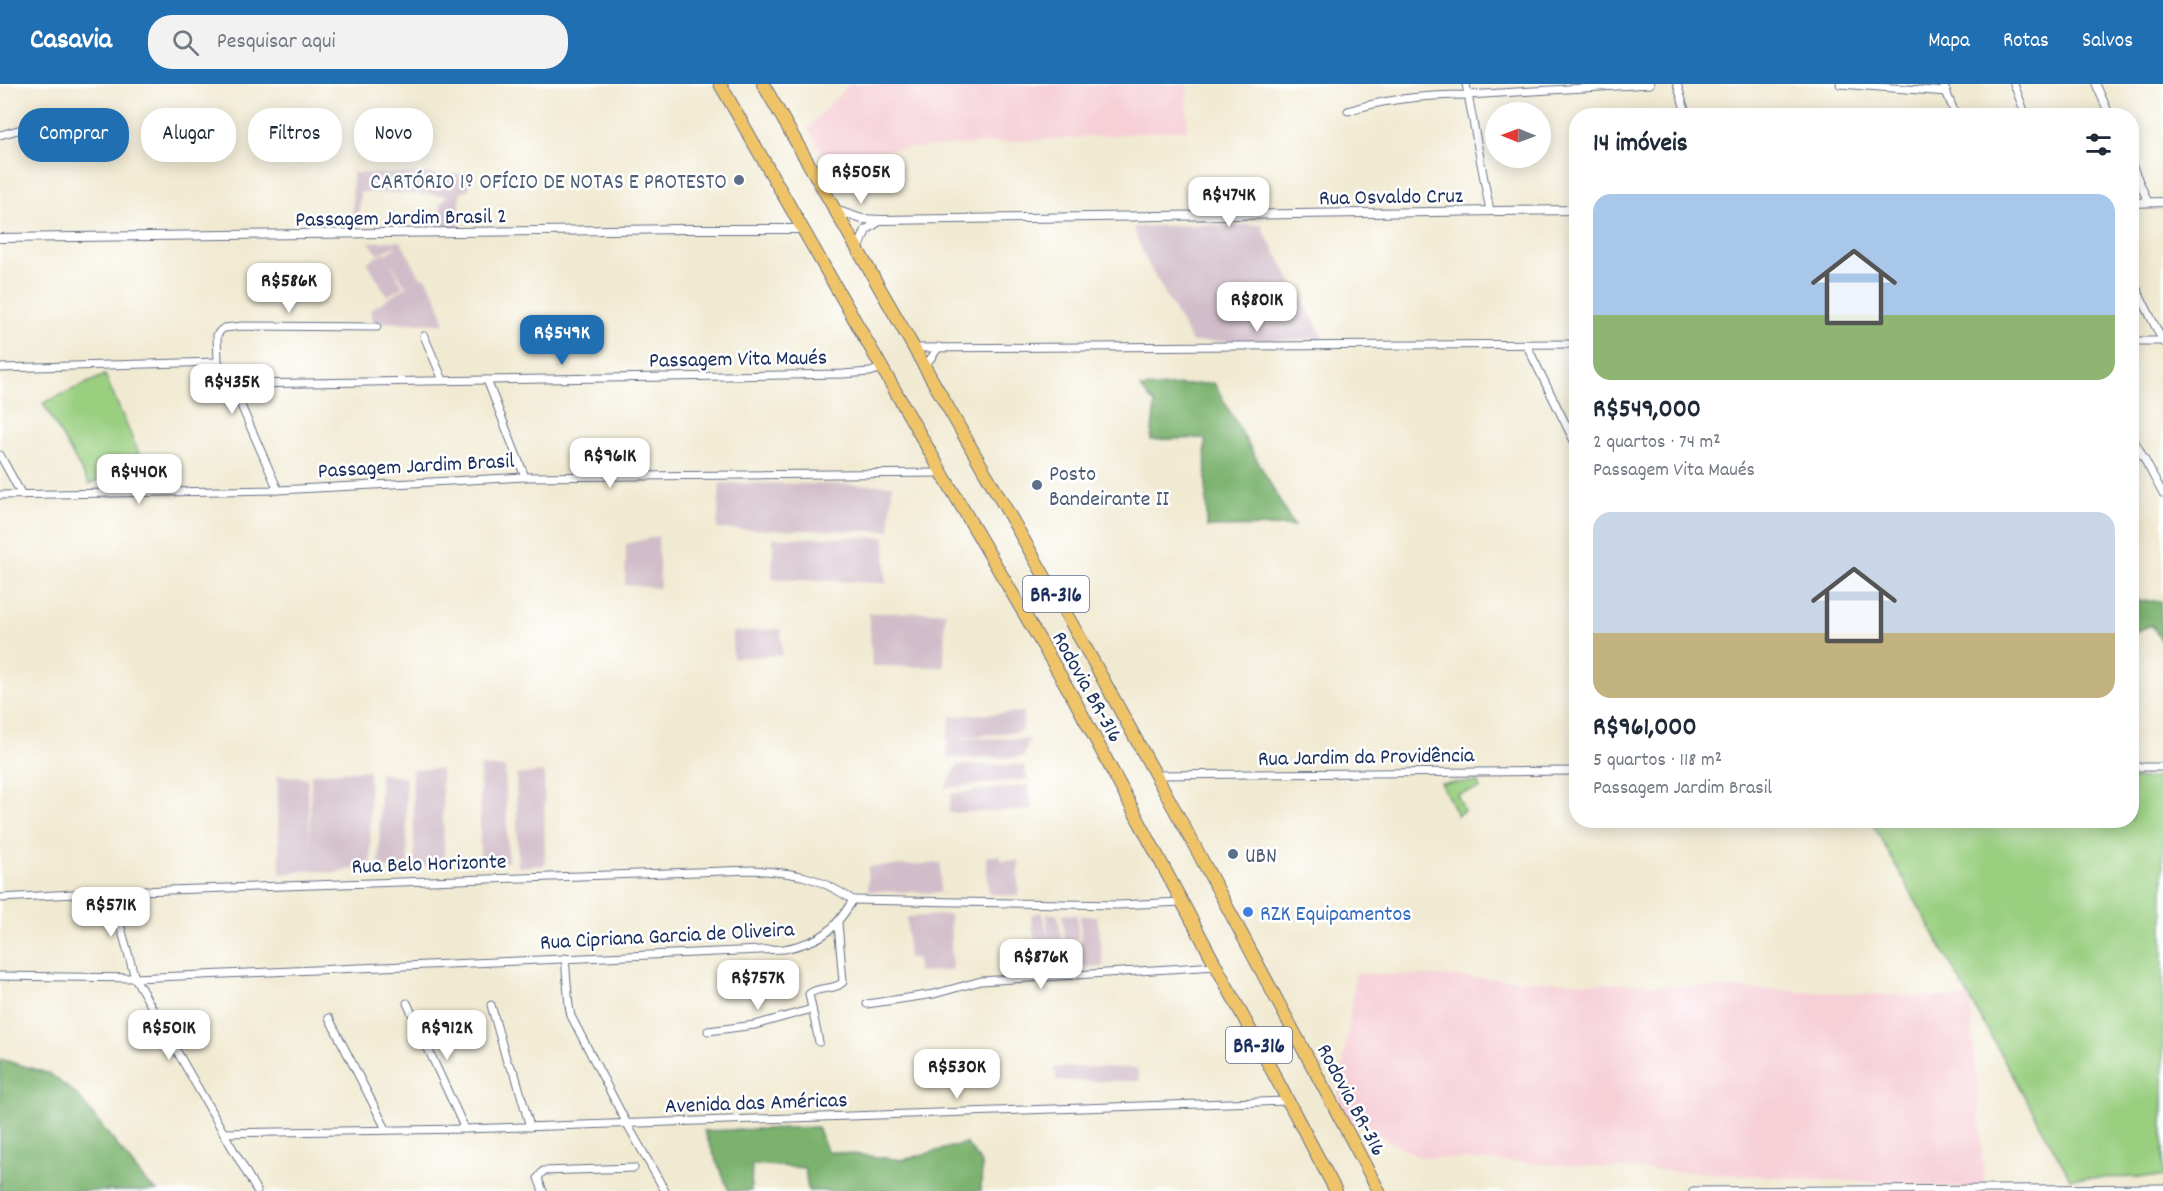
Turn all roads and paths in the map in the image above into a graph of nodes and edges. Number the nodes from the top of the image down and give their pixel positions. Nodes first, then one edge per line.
1 (720, 84) edge
2 (763, 84) edge
3 (1466, 84) edge
4 (1650, 84) edge
5 (1677, 84) edge
6 (1840, 84) edge
7 (1943, 84) edge
8 (2014, 84) edge
9 (2096, 84) edge
10 (1947, 92) junction
11 (1468, 95) junction
12 (1684, 108) edge
13 (1953, 108) edge
14 (2023, 108) edge
15 (2106, 108) edge
16 (1348, 111) dead end
17 (18, 130) edge
18 (0, 135) edge
19 (2139, 181) edge
20 (2148, 202) junction
21 (2163, 202) edge
22 (2139, 203) edge
23 (836, 210) junction
24 (1569, 210) edge
25 (1490, 211) junction
26 (882, 220) junction
27 (803, 229) junction
28 (0, 238) edge
29 (858, 250) junction
30 (2139, 293) edge
31 (377, 327) dead end
32 (424, 336) dead end
33 (2139, 340) edge
34 (2163, 341) edge
35 (1569, 345) edge
36 (1527, 346) junction
37 (939, 347) junction
38 (915, 348) junction
39 (218, 362) junction
40 (926, 366) junction
41 (0, 368) edge
42 (882, 368) junction
43 (443, 380) junction
44 (487, 380) junction
45 (233, 387) junction
46 (1569, 431) edge
47 (2139, 449) edge
48 (0, 455) edge
49 (942, 473) junction
50 (525, 477) junction
51 (278, 490) junction
52 (2163, 494) edge
53 (0, 495) edge
54 (22, 495) junction
55 (2139, 767) edge
56 (2163, 767) edge
57 (1569, 771) edge
58 (1156, 776) junction
59 (111, 892) junction
60 (0, 898) edge
61 (853, 900) junction
62 (1182, 902) junction
63 (838, 923) junction
64 (565, 958) junction
65 (1216, 966) junction
66 (0, 976) edge
67 (135, 978) junction
68 (407, 1003) dead end
69 (867, 1004) dead end
70 (491, 1005) dead end
71 (812, 1009) junction
72 (329, 1018) dead end
73 (708, 1031) dead end
74 (819, 1041) dead end
75 (1288, 1101) junction
76 (626, 1122) junction
77 (530, 1127) junction
78 (465, 1129) junction
79 (386, 1130) junction
80 (224, 1133) junction
81 (634, 1168) dead end
82 (2163, 1188) edge
83 (257, 1191) edge
84 (543, 1191) edge
85 (665, 1191) edge
86 (1336, 1191) edge
87 (1379, 1191) edge
88 (1693, 1191) edge

1 - 27 highway, Rodovia BR-316 / BR-316
2 - 23 highway, Rodovia BR-316 / BR-316
3 - 11 street
4 - 11 street
5 - 12 street
6 - 10 street
7 - 10 street
8 - 14 street
9 - 15 street
10 - 13 street
11 - 16 street
11 - 25 street
17 - 18 street
19 - 20 street
20 - 21 street
20 - 22 street
23 - 26 street, Rua Osvaldo Cruz
23 - 29 highway, Rodovia BR-316 / BR-316
24 - 25 street, Rua Osvaldo Cruz
25 - 26 street, Rua Osvaldo Cruz
26 - 29 street
27 - 28 street, Passagem Jardim Brasil 2
27 - 42 highway, Rodovia BR-316 / BR-316
29 - 38 highway, Rodovia BR-316 / BR-316
30 - 34 street
31 - 39 street
32 - 43 street
33 - 34 street
35 - 36 street
36 - 37 street
36 - 46 street
37 - 38 street
37 - 40 street
38 - 40 highway, Rodovia BR-316 / BR-316
39 - 41 street
39 - 45 street
40 - 58 highway, Rodovia BR-316 / BR-316
42 - 44 street, Passagem Vita Maués
42 - 49 highway, Rodovia BR-316 / BR-316
43 - 44 street, Passagem Vita Maués
43 - 45 street, Passagem Vita Maués
44 - 50 street
45 - 51 street
47 - 52 street
48 - 54 street
49 - 50 street, Passagem Jardim Brasil
49 - 62 highway, Rodovia BR-316 / BR-316
50 - 51 street, Passagem Jardim Brasil
51 - 54 street, Passagem Jardim Brasil
53 - 54 street, Passagem Jardim Brasil
55 - 56 street
57 - 58 street, Rua Jardim da Providência
58 - 87 highway, Rodovia BR-316 / BR-316
59 - 60 street, Rua Belo Horizonte
59 - 61 street, Rua Belo Horizonte
59 - 67 street
61 - 62 street
61 - 63 street, Rua Cipriana Garcia de Oliveira
62 - 65 highway, Rodovia BR-316 / BR-316
63 - 64 street, Rua Cipriana Garcia de Oliveira
63 - 71 street
64 - 67 street, Rua Cipriana Garcia de Oliveira
64 - 76 street
65 - 69 street
65 - 75 highway, Rodovia BR-316 / BR-316
66 - 67 street, Rua Cipriana Garcia de Oliveira
67 - 80 street
68 - 78 street
70 - 77 street
71 - 73 street
71 - 74 street
72 - 79 street
75 - 76 street, Avenida das Américas
75 - 86 highway, Rodovia BR-316 / BR-316
76 - 77 street, Avenida das Américas
76 - 85 street
77 - 78 street, Avenida das Américas
78 - 79 street, Avenida das Américas
79 - 80 street, Avenida das Américas
80 - 83 street
81 - 84 street
82 - 88 street

